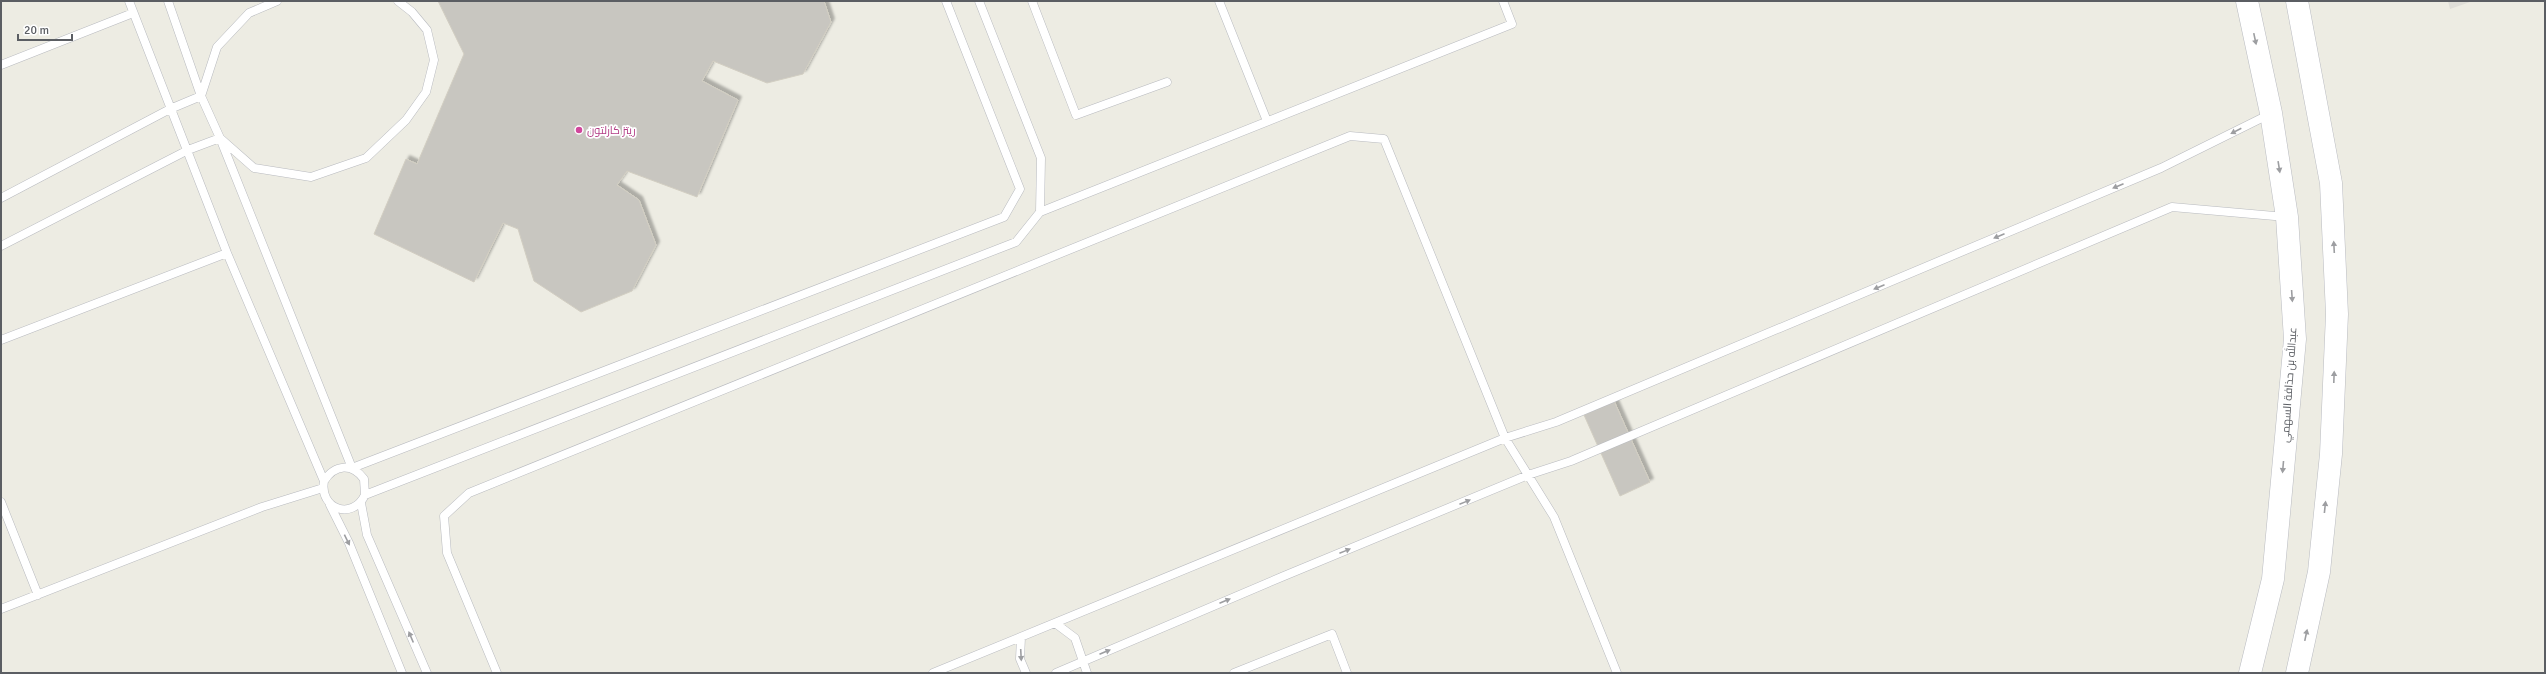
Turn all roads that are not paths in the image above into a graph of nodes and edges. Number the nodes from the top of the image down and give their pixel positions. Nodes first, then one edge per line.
1 (129, 1) edge
2 (168, 1) edge
3 (277, 1) edge
4 (398, 1) edge
5 (946, 1) edge
6 (979, 1) edge
7 (1032, 1) edge
8 (1219, 1) edge
9 (1503, 1) edge
10 (2247, 1) edge
11 (2297, 1) edge
12 (133, 13) junction
13 (1, 65) edge
14 (1168, 82) dead end
15 (201, 96) junction
16 (170, 109) junction
17 (2271, 113) junction
18 (1267, 121) junction
19 (220, 138) junction
20 (188, 150) junction
21 (1, 198) edge
22 (1040, 212) junction
23 (2287, 217) junction
24 (1, 246) edge
25 (227, 253) junction
26 (1, 340) edge
27 (1505, 438) junction
28 (352, 468) junction
29 (1528, 475) junction
30 (323, 484) junction
31 (363, 499) junction
32 (1, 502) edge
33 (330, 505) junction
34 (38, 595) junction
35 (1, 609) edge
36 (1055, 623) junction
37 (1022, 637) junction
38 (1083, 661) junction
39 (402, 673) edge
40 (426, 673) edge
41 (497, 673) edge
42 (933, 673) edge
43 (1026, 673) edge
44 (1056, 673) edge
45 (1087, 673) edge
46 (1234, 673) edge
47 (1346, 673) edge
48 (1617, 673) edge
49 (2250, 673) edge
50 (2298, 673) edge

1 - 12 lane
2 - 15 lane
3 - 15 lane
4 - 19 lane
5 - 28 lane
6 - 22 lane
7 - 14 lane
8 - 18 lane
9 - 18 lane
10 -> 17 street, عبدالله بن حذافة السهمي
50 -> 11 street
12 - 13 lane
12 - 16 lane
15 - 16 lane
15 - 19 lane
16 - 20 lane
16 - 21 lane
17 -> 23 street, عبدالله بن حذافة السهمي
17 -> 27 lane
18 - 22 lane
19 - 20 lane
19 - 28 lane
20 - 24 lane
20 - 25 lane
22 - 31 lane
23 - 29 lane
23 -> 49 street, عبدالله بن حذافة السهمي
25 - 26 lane
25 - 30 lane
27 - 29 lane
27 - 36 lane
27 - 41 lane
28 - 30 lane
28 - 31 lane
38 -> 29 lane
29 - 48 lane
30 - 33 lane
30 - 34 lane
31 - 33 lane
40 -> 31 lane
32 - 34 lane
33 -> 39 lane
34 - 35 lane
36 - 37 lane
36 - 38 lane
37 - 42 lane
37 -> 43 lane
38 - 44 lane
38 - 45 lane
46 - 47 lane

